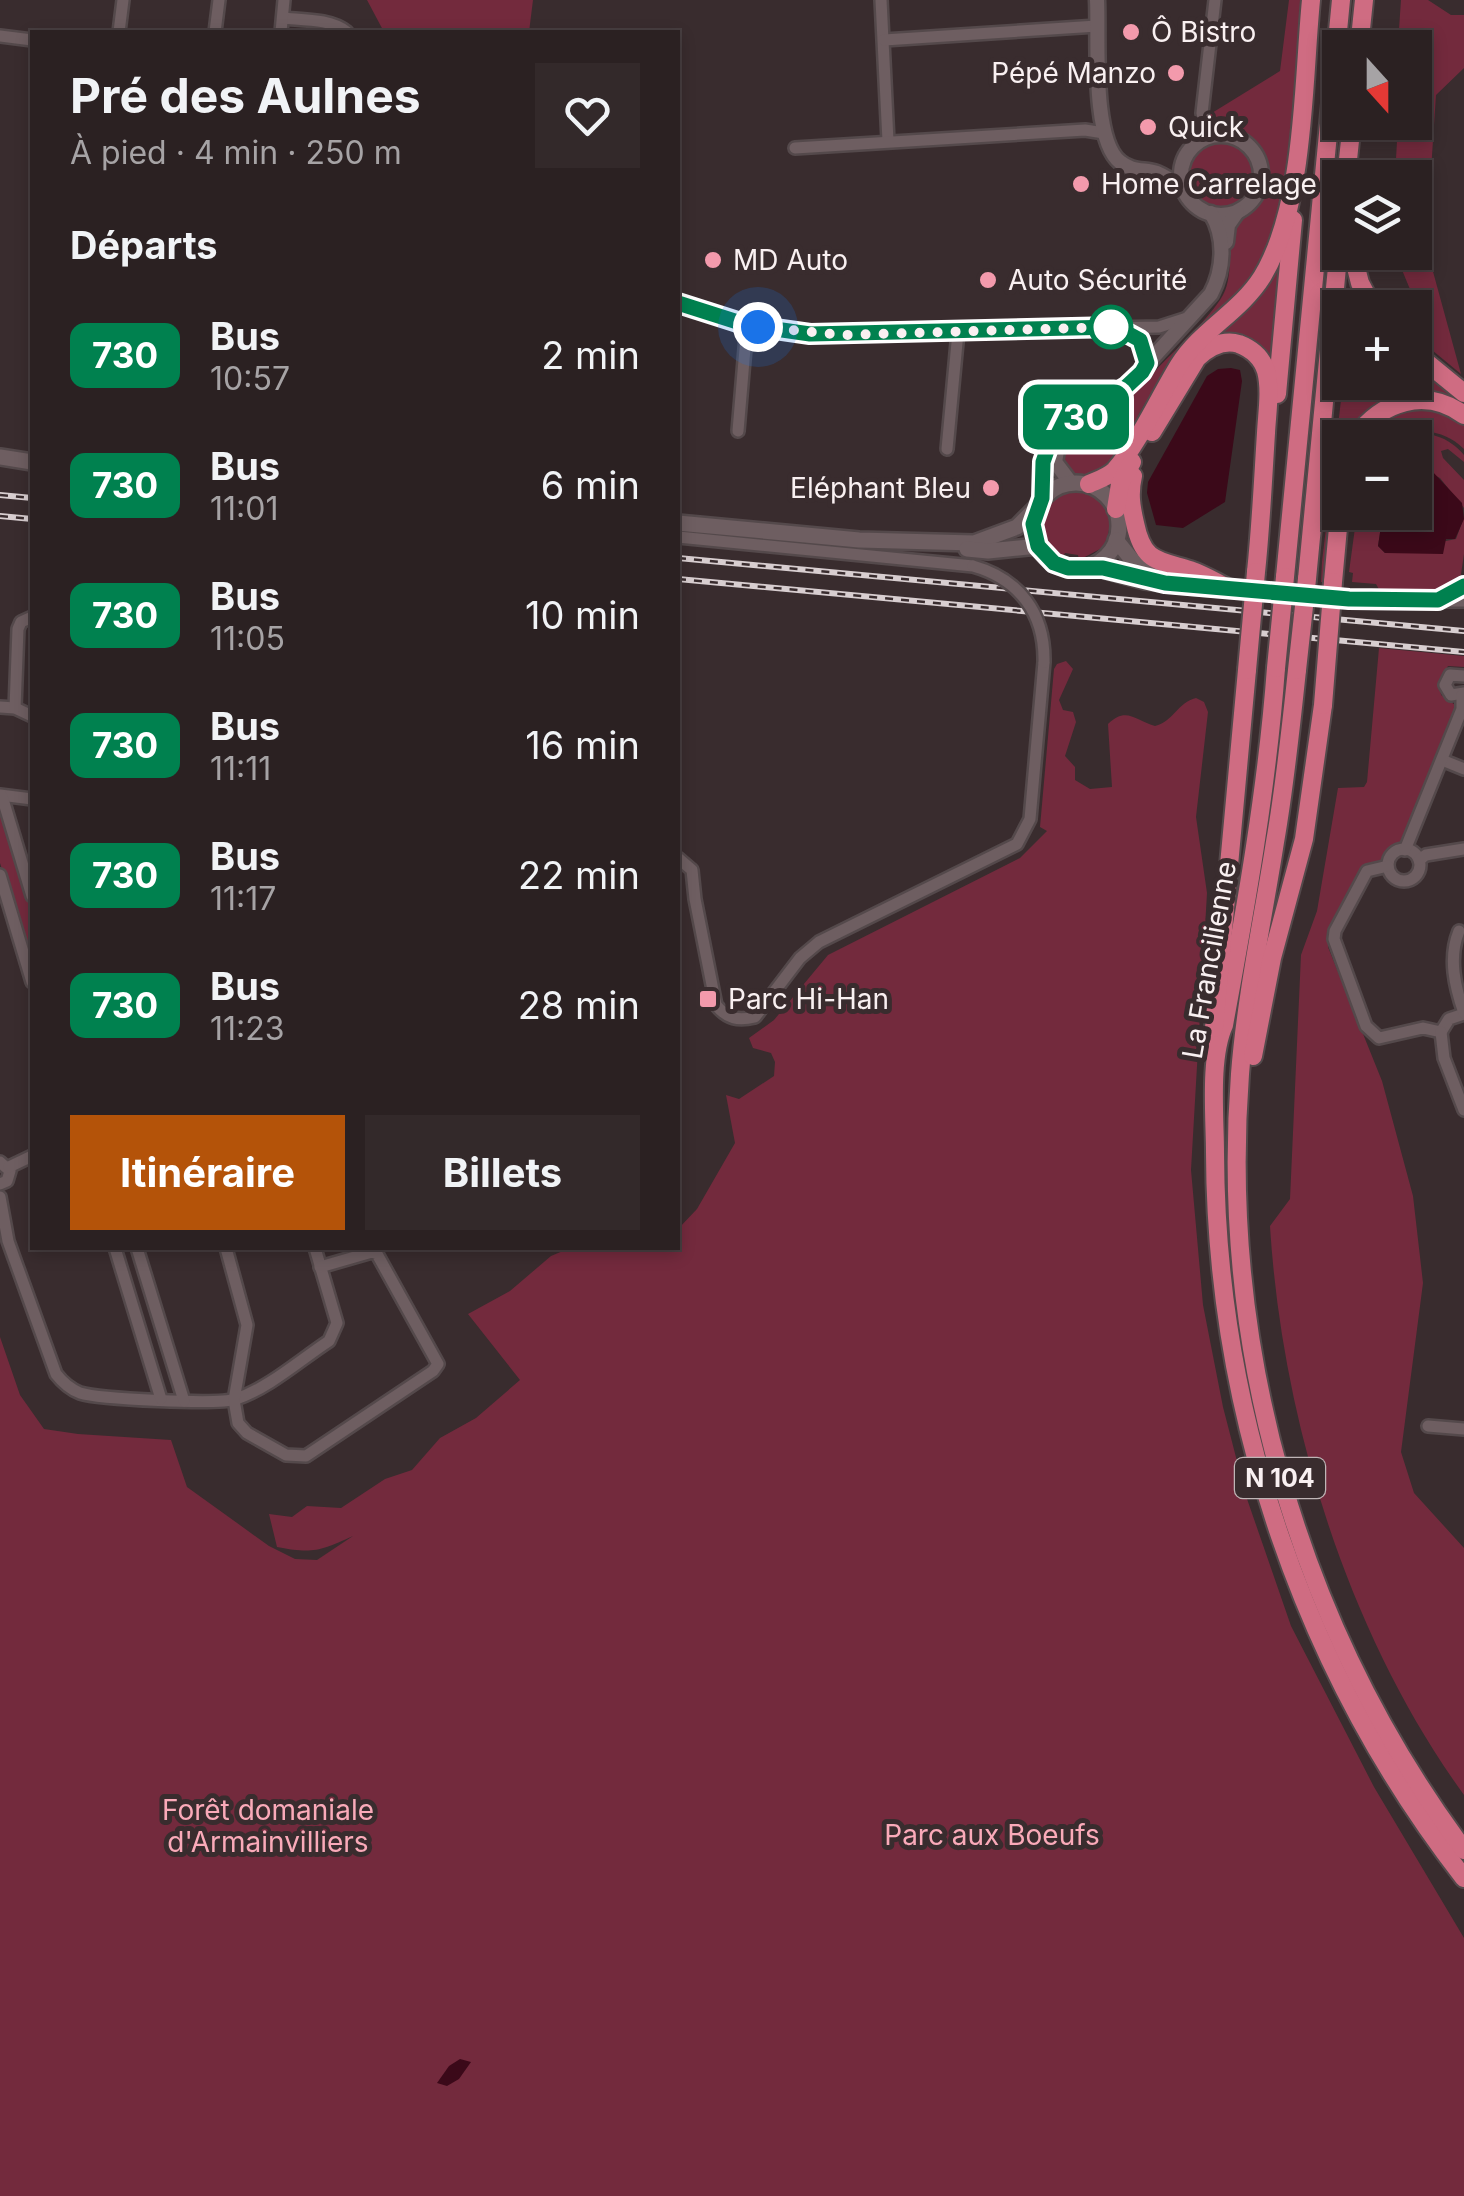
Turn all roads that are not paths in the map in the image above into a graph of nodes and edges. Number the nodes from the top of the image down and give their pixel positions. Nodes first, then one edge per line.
1 (123, 0) edge
2 (218, 0) edge
3 (284, 0) edge
4 (881, 0) edge
5 (1097, 0) edge
6 (1215, 0) edge
7 (1312, 0) edge
8 (1340, 0) edge
9 (1364, 0) edge
10 (283, 18) junction
11 (1097, 26) junction
12 (119, 30) edge
13 (215, 30) edge
14 (281, 30) edge
15 (345, 30) edge
16 (1361, 30) edge
17 (0, 36) edge
18 (30, 40) edge
19 (884, 40) junction
20 (1104, 133) junction
21 (1206, 137) junction
22 (888, 142) junction
23 (795, 148) dead end
24 (1298, 148) junction
25 (1186, 155) junction
26 (1156, 173) junction
27 (1184, 190) junction
28 (1237, 212) junction
29 (1210, 213) junction
30 (1337, 270) edge
31 (680, 304) edge
32 (1195, 315) junction
33 (747, 325) junction
34 (1116, 327) junction
35 (958, 332) junction
36 (1432, 367) edge
37 (1142, 372) junction
38 (1464, 393) edge
39 (1464, 414) edge
40 (1372, 420) edge
41 (756, 424) dead end
42 (947, 450) dead end
43 (1140, 452) junction
44 (0, 457) edge
45 (30, 462) edge
46 (0, 467) edge
47 (30, 470) edge
48 (1080, 484) junction
49 (1264, 488) junction
50 (1039, 503) junction
51 (1116, 509) junction
52 (680, 522) edge
53 (1338, 530) edge
54 (680, 537) edge
55 (1116, 540) junction
56 (919, 542) junction
57 (1038, 546) junction
58 (1091, 566) junction
59 (1464, 586) edge
60 (1226, 587) junction
61 (1464, 599) edge
62 (1438, 600) junction
63 (30, 617) edge
64 (1464, 676) edge
65 (1463, 694) edge
66 (0, 707) edge
67 (15, 708) junction
68 (30, 715) edge
69 (1442, 760) junction
70 (1464, 769) edge
71 (1, 796) edge
72 (30, 799) edge
73 (1464, 849) edge
74 (1406, 850) junction
75 (680, 860) edge
76 (1419, 860) junction
77 (1388, 866) junction
78 (0, 875) edge
79 (30, 890) edge
80 (1459, 931) dead end
81 (30, 975) edge
82 (1464, 1014) edge
83 (1441, 1032) junction
84 (1218, 1038) junction
85 (1240, 1071) junction
86 (1464, 1110) edge
87 (30, 1157) edge
88 (4, 1164) edge
89 (0, 1184) edge
90 (0, 1198) edge
91 (115, 1250) edge
92 (137, 1250) edge
93 (227, 1250) edge
94 (315, 1250) edge
95 (320, 1268) junction
96 (161, 1399) junction
97 (234, 1400) junction
98 (184, 1401) junction
99 (1428, 1426) dead end
100 (1464, 1429) edge
101 (1464, 1850) edge
102 (1464, 1878) edge

1 - 12 street
2 - 13 street
3 - 10 street
4 - 19 street
5 - 11 street
6 - 21 street
7 - 24 highway
8 - 84 highway, La Francilienne / N 104, bridge
9 - 16 highway
10 - 14 street
10 - 15 street
11 - 19 street
11 - 20 street
17 - 18 street
19 - 22 street
20 - 22 street
20 - 26 street
21 - 25 street
21 - 28 street
22 - 23 street
24 - 48 highway
24 - 49 highway
25 - 26 street
25 - 27 street
26 - 27 street
27 - 29 street
28 - 29 street
28 - 48 street
29 - 32 street
30 - 85 highway, La Francilienne / N 104, bridge
31 - 33 street
32 - 34 street
32 - 37 street
33 - 35 street
33 - 41 street
34 - 35 street
34 - 37 street
35 - 42 street
36 - 38 highway
37 - 50 street
39 - 40 highway
43 - 49 highway
43 - 51 highway
43 - 60 highway
44 - 45 main road
46 - 47 main road
48 - 50 main road
48 - 51 main road
49 - 84 highway, bridge
50 - 56 main road
50 - 57 main road
51 - 55 main road
52 - 56 main road
53 - 85 highway, bridge
54 - 75 street, bridge
55 - 58 main road
55 - 60 main road
56 - 57 main road
57 - 58 main road
58 - 60 main road
59 - 62 main road
60 - 62 main road
61 - 62 main road
63 - 67 street
64 - 65 street
65 - 69 street
66 - 67 street
67 - 68 street
69 - 70 street
69 - 74 street
71 - 72 street
71 - 79 street
73 - 76 street
74 - 76 street
74 - 77 street
76 - 77 street
77 - 83 street
78 - 81 street
80 - 82 street
82 - 83 street
83 - 86 street
84 - 102 highway, La Francilienne / N 104
85 - 101 highway, La Francilienne / N 104
87 - 88 street
88 - 89 street
90 - 96 street
91 - 96 street
92 - 98 street
93 - 97 street
94 - 95 street
95 - 97 street
95 - 97 street
96 - 98 street
97 - 98 street
99 - 100 street

